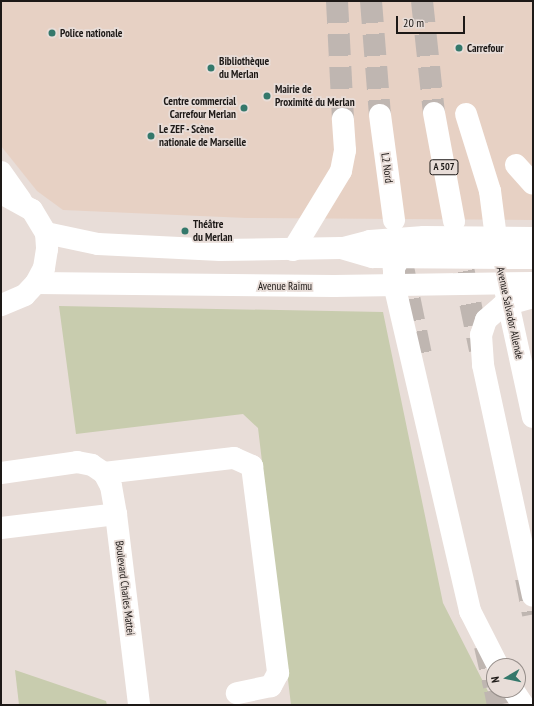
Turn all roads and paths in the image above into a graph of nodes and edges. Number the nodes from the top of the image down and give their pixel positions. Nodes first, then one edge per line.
1 (434, 113) tunnel mouth
2 (466, 114) dead end
3 (380, 115) tunnel mouth
4 (343, 119) tunnel mouth
5 (516, 165) dead end
6 (1, 172) edge
7 (533, 184) edge
8 (1, 193) edge
9 (21, 201) junction
10 (394, 220) dead end
11 (454, 221) tunnel mouth
12 (46, 234) junction
13 (424, 238) junction
14 (533, 238) edge
15 (486, 247) junction
16 (372, 249) junction
17 (293, 250) junction
18 (400, 257) junction
19 (533, 258) edge
20 (504, 282) junction
21 (533, 282) edge
22 (36, 283) junction
23 (385, 285) junction
24 (533, 297) edge
25 (508, 304) junction
26 (1, 305) edge
27 (533, 417) edge
28 (1, 473) edge
29 (104, 474) junction
30 (116, 514) junction
31 (1, 528) edge
32 (533, 596) tunnel mouth
33 (494, 658) tunnel mouth
34 (237, 693) dead end
35 (140, 705) edge

1 - 11 main road, A 507
2 - 15 main road, Avenue Salvador Allende
3 - 10 main road, L2 Nord
4 - 17 main road
5 - 7 main road
6 - 9 main road
8 - 9 main road
9 - 12 main road
12 - 17 main road
12 - 22 main road
13 - 15 main road
13 - 16 main road
13 - 18 main road
14 - 15 main road
15 - 18 main road
15 - 19 main road
15 - 20 main road, Avenue Salvador Allende
16 - 17 main road
16 - 18 main road
18 - 23 main road
20 - 21 main road, Avenue Raimu
20 - 23 main road, Avenue Raimu
20 - 25 main road, Avenue Salvador Allende
22 - 23 main road, Avenue Raimu
22 - 26 main road
23 - 33 main road
24 - 25 main road
25 - 27 main road, Avenue Salvador Allende
25 - 32 main road
28 - 29 main road
29 - 30 main road, Boulevard Charles Mattei
29 - 34 main road
30 - 31 main road
30 - 35 main road, Boulevard Charles Mattei

